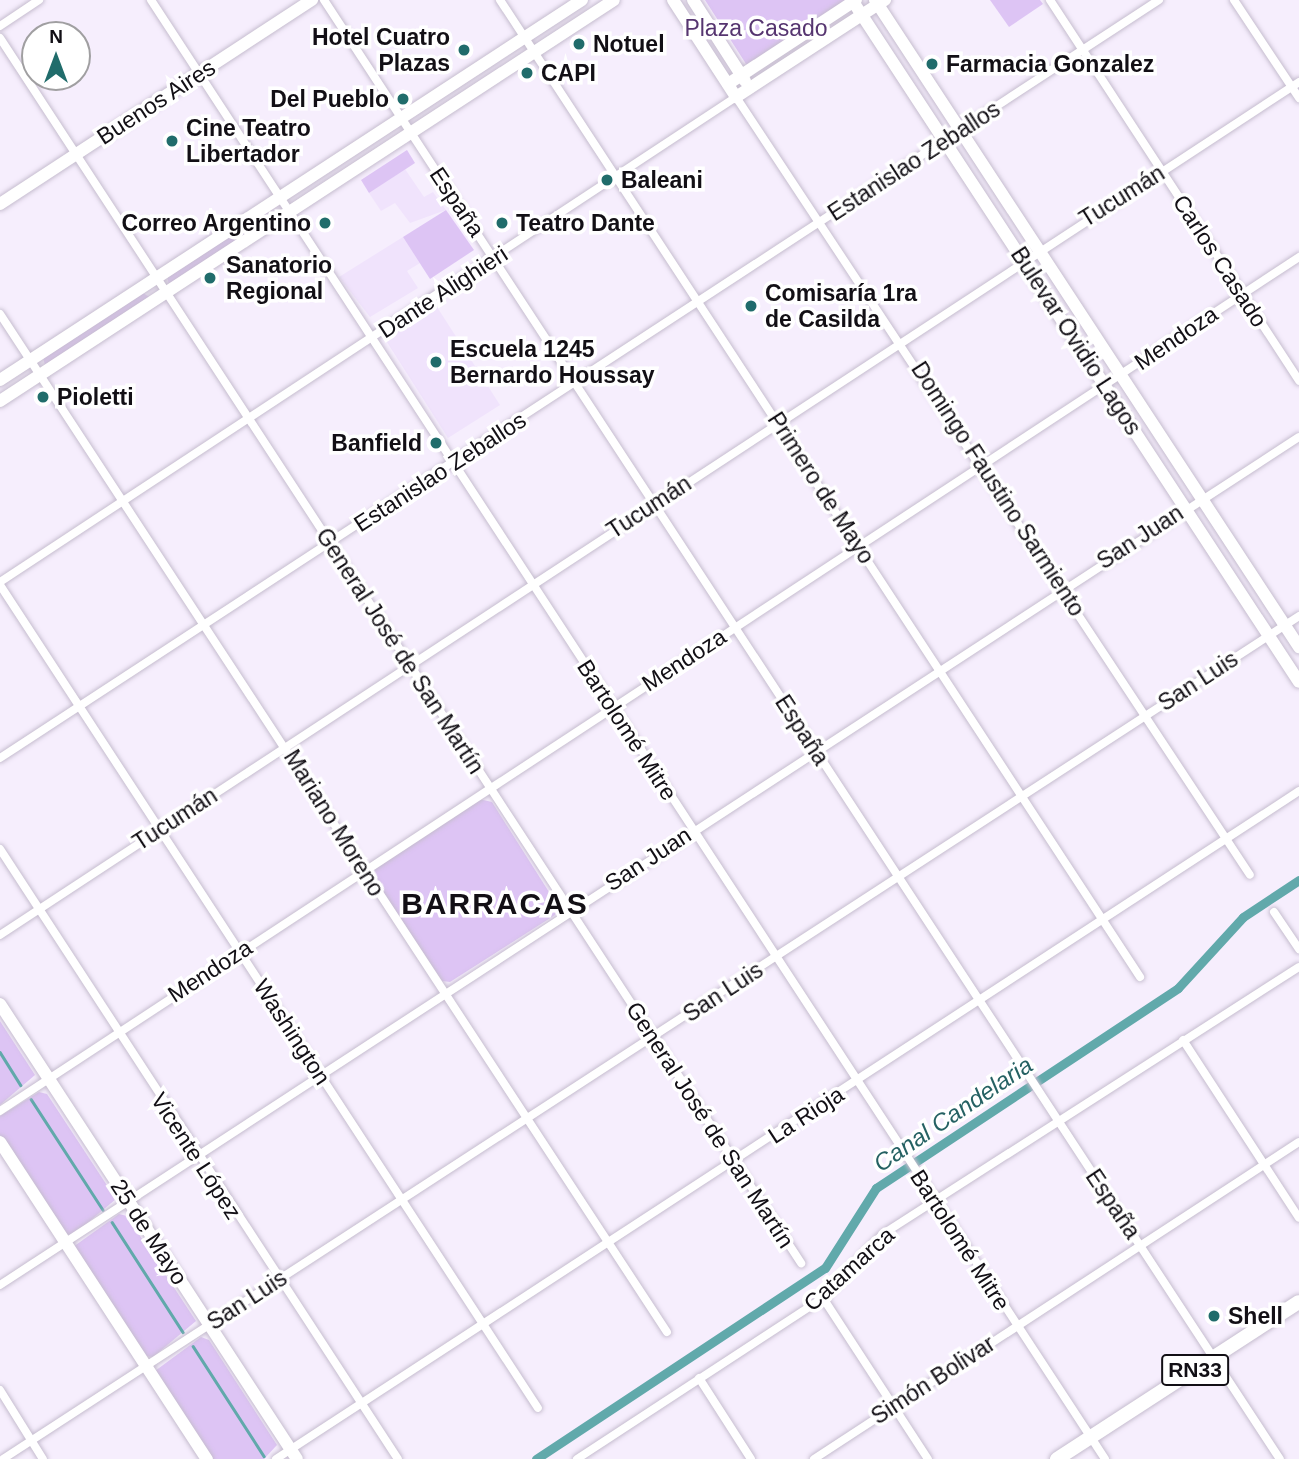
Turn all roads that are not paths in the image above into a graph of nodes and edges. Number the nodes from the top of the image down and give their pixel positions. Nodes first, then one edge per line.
1 (39, 0) edge
2 (151, 0) edge
3 (312, 0) edge
4 (324, 0) edge
5 (500, 0) edge
6 (582, 0) edge
7 (614, 0) edge
8 (673, 0) edge
9 (692, 0) edge
10 (1050, 0) edge
11 (1159, 0) edge
12 (1234, 0) edge
13 (854, 1) edge
14 (879, 2) edge
15 (862, 14) junction
16 (0, 26) edge
17 (0, 38) edge
18 (525, 38) junction
19 (1083, 49) junction
20 (534, 52) junction
21 (200, 73) junction
22 (745, 81) junction
23 (727, 84) junction
24 (1295, 84) edge
25 (736, 97) junction
26 (1299, 98) edge
27 (401, 118) junction
28 (961, 130) junction
29 (411, 133) junction
30 (944, 140) junction
31 (78, 153) junction
32 (1162, 171) junction
33 (618, 177) junction
34 (278, 197) junction
35 (0, 204) edge
36 (288, 213) junction
37 (822, 222) junction
38 (1039, 248) junction
39 (1299, 257) edge
40 (494, 258) junction
41 (1023, 260) junction
42 (156, 278) junction
43 (166, 293) junction
44 (1241, 295) junction
45 (699, 302) junction
46 (0, 314) edge
47 (372, 338) junction
48 (902, 342) junction
49 (30, 360) junction
50 (1121, 374) junction
51 (40, 375) junction
52 (0, 380) edge
53 (1299, 381) edge
54 (576, 383) junction
55 (1104, 385) junction
56 (0, 401) edge
57 (249, 419) junction
58 (779, 422) junction
59 (1299, 437) edge
60 (453, 463) junction
61 (982, 466) junction
62 (1200, 498) junction
63 (124, 501) junction
64 (655, 503) junction
65 (1185, 508) junction
66 (331, 544) junction
67 (859, 546) junction
68 (0, 583) edge
69 (532, 584) junction
70 (1062, 588) junction
71 (1299, 616) edge
72 (203, 625) junction
73 (1285, 625) junction
74 (735, 627) junction
75 (1269, 636) junction
76 (1299, 647) edge
77 (409, 667) junction
78 (939, 669) junction
79 (1299, 682) edge
80 (77, 706) junction
81 (612, 707) junction
82 (1145, 715) junction
83 (285, 747) junction
84 (816, 750) junction
85 (0, 758) edge
86 (487, 787) junction
87 (1299, 791) edge
88 (1022, 796) junction
89 (160, 829) junction
90 (693, 831) junction
91 (1226, 839) junction
92 (0, 849) edge
93 (362, 869) junction
94 (1250, 875) dead end
95 (898, 877) junction
96 (40, 908) junction
97 (566, 912) junction
98 (1274, 912) dead end
99 (1103, 920) junction
100 (0, 935) edge
101 (1299, 949) edge
102 (239, 952) junction
103 (776, 957) junction
104 (1299, 967) edge
105 (1140, 977) dead end
106 (444, 991) junction
107 (979, 1001) junction
108 (0, 1004) edge
109 (117, 1032) junction
110 (653, 1037) junction
111 (1183, 1040) junction
112 (320, 1075) junction
113 (49, 1079) junction
114 (857, 1082) junction
115 (0, 1111) edge
116 (527, 1120) junction
117 (1059, 1122) junction
118 (0, 1142) edge
119 (1299, 1142) edge
120 (196, 1157) junction
121 (735, 1162) junction
122 (1264, 1165) junction
123 (128, 1201) junction
124 (403, 1202) junction
125 (935, 1203) junction
126 (1299, 1218) edge
127 (65, 1242) junction
128 (609, 1245) junction
129 (1141, 1245) junction
130 (801, 1263) dead end
131 (277, 1280) junction
132 (0, 1285) edge
133 (823, 1298) junction
134 (1299, 1302) edge
135 (209, 1325) junction
136 (1017, 1325) junction
137 (485, 1327) junction
138 (667, 1332) dead end
139 (1214, 1358) junction
140 (147, 1367) junction
141 (699, 1378) junction
142 (0, 1390) edge
143 (363, 1404) junction
144 (892, 1407) junction
145 (538, 1408) dead end
146 (1091, 1437) junction
147 (32, 1440) junction
148 (294, 1454) edge
149 (3, 1459) edge
150 (43, 1459) edge
151 (207, 1459) edge
152 (276, 1459) edge
153 (398, 1459) edge
154 (578, 1459) edge
155 (751, 1459) edge
156 (814, 1459) edge
157 (928, 1459) edge
158 (1057, 1459) edge
159 (1105, 1459) edge
160 (1280, 1459) edge

1 - 16 street
2 - 21 street, Bartolomé Mitre
3 - 21 main road, Buenos Aires
4 - 27 street, España
5 - 18 street, Primero de Mayo
6 - 18 main road
7 - 20 main road
8 - 23 main road, Domingo Faustino Sarmiento
9 - 22 main road
10 - 19 street, Carlos Casado
11 - 19 street, Estanislao Zeballos
12 - 24 street
13 - 15 main road, Bulevar Ovidio Lagos
13 - 22 main road, Dante Alighieri
14 - 15 main road, Dante Alighieri
14 - 28 main road, Bulevar Ovidio Lagos
15 - 22 main road, Dante Alighieri
15 - 30 main road, Bulevar Ovidio Lagos
17 - 31 street, General José de San Martín
18 - 20 street, Primero de Mayo
18 - 27 main road
19 - 28 street, Estanislao Zeballos
19 - 32 street, Carlos Casado
20 - 29 main road
20 - 33 street, Primero de Mayo
21 - 31 main road, Buenos Aires
21 - 34 street, Bartolomé Mitre
22 - 23 main road, Dante Alighieri
22 - 25 main road, Dante Alighieri
23 - 25 main road, Domingo Faustino Sarmiento
24 - 26 street
24 - 32 street, Tucumán
25 - 33 street, Dante Alighieri
25 - 37 street, Domingo Faustino Sarmiento
27 - 29 street, España
27 - 34 main road
28 - 30 street, Estanislao Zeballos
28 - 38 main road, Bulevar Ovidio Lagos
29 - 36 main road
29 - 40 street, España
30 - 37 street, Estanislao Zeballos
30 - 41 main road, Bulevar Ovidio Lagos
31 - 35 main road, Buenos Aires
31 - 42 street, General José de San Martín
32 - 38 street, Tucumán
32 - 44 street, Carlos Casado
33 - 40 street, Dante Alighieri
33 - 45 street, Primero de Mayo
34 - 36 street, Bartolomé Mitre
34 - 42 main road
36 - 43 main road
36 - 47 street, Bartolomé Mitre
37 - 45 street, Estanislao Zeballos
37 - 48 street, Domingo Faustino Sarmiento
38 - 41 street, Tucumán
38 - 50 main road, Bulevar Ovidio Lagos
39 - 44 street, Mendoza
40 - 47 street, Dante Alighieri
40 - 54 street, España
41 - 48 street, Tucumán
41 - 55 main road, Bulevar Ovidio Lagos
42 - 43 street, General José de San Martín
42 - 49 main road
43 - 51 main road
43 - 57 street, General José de San Martín
44 - 50 street, Mendoza
44 - 53 street, Carlos Casado
45 - 54 street, Estanislao Zeballos
45 - 58 street, Primero de Mayo
46 - 49 street, Mariano Moreno
47 - 57 street, Dante Alighieri
47 - 60 street, Bartolomé Mitre
48 - 58 street, Tucumán
48 - 61 street, Domingo Faustino Sarmiento
49 - 51 street, Mariano Moreno
49 - 52 main road
50 - 55 street, Mendoza
50 - 62 main road, Bulevar Ovidio Lagos
51 - 56 main road
51 - 63 street, Mariano Moreno
54 - 60 street, Estanislao Zeballos
54 - 64 street, España
55 - 61 street, Mendoza
55 - 65 main road, Bulevar Ovidio Lagos
57 - 63 street, Dante Alighieri
57 - 66 street, General José de San Martín
58 - 64 street, Tucumán
58 - 67 street, Primero de Mayo
59 - 62 street, San Juan
60 - 66 street, Estanislao Zeballos
60 - 69 street, Bartolomé Mitre
61 - 67 street, Mendoza
61 - 70 street, Domingo Faustino Sarmiento
62 - 65 street, San Juan
62 - 73 main road, Bulevar Ovidio Lagos
63 - 68 street, Dante Alighieri
63 - 72 street, Mariano Moreno
64 - 69 street, Tucumán
64 - 74 street, España
65 - 70 street, San Juan
65 - 75 main road, Bulevar Ovidio Lagos
66 - 72 street, Estanislao Zeballos
66 - 77 street, General José de San Martín
67 - 74 street, Mendoza
67 - 78 street, Primero de Mayo
68 - 80 street, Washington
69 - 77 street, Tucumán
69 - 81 street, Bartolomé Mitre
70 - 78 street, San Juan
70 - 82 street, Domingo Faustino Sarmiento
71 - 73 street, San Luis
72 - 80 street, Estanislao Zeballos
72 - 83 street, Mariano Moreno
73 - 75 street, San Luis
73 - 76 main road, Bulevar Ovidio Lagos
74 - 81 street, Mendoza
74 - 84 street, España
75 - 79 main road, Bulevar Ovidio Lagos
75 - 82 street, San Luis
77 - 83 street, Tucumán
77 - 86 street, General José de San Martín
78 - 84 street, San Juan
78 - 88 street, Primero de Mayo
80 - 85 street, Estanislao Zeballos
80 - 89 street, Washington
81 - 86 street, Mendoza
81 - 90 street, Bartolomé Mitre
82 - 88 street, San Luis
82 - 91 street, Domingo Faustino Sarmiento
83 - 89 street, Tucumán
83 - 93 street, Mariano Moreno
84 - 90 street, San Juan
84 - 95 street, España
86 - 93 street, Mendoza
86 - 97 street, General José de San Martín
87 - 91 street, La Rioja
88 - 95 street, San Luis
88 - 99 street, Primero de Mayo
89 - 96 street, Tucumán
89 - 102 street, Washington
90 - 97 street, San Juan
90 - 103 street, Bartolomé Mitre
91 - 94 street, Domingo Faustino Sarmiento
91 - 99 street, La Rioja
92 - 96 street, Vicente López
93 - 102 street, Mendoza
93 - 106 street, Mariano Moreno
95 - 103 street, San Luis
95 - 107 street, España
96 - 100 street, Tucumán
96 - 109 street, Vicente López
97 - 106 street, San Juan
97 - 110 street, General José de San Martín
98 - 101 street
99 - 105 street, Primero de Mayo
99 - 107 street, La Rioja
102 - 109 street, Mendoza
102 - 112 street, Washington
103 - 110 street, San Luis
103 - 114 street, Bartolomé Mitre
104 - 111 street, Catamarca
106 - 112 street, San Juan
106 - 116 street, Mariano Moreno
107 - 114 street, La Rioja
107 - 117 street, España
108 - 113 main road, 25 de Mayo
109 - 113 street, Mendoza
109 - 120 street, Vicente López
110 - 116 street, San Luis
110 - 121 street, General José de San Martín
111 - 117 street, Catamarca
111 - 122 street
112 - 120 street, San Juan
112 - 124 street, Washington
113 - 115 street, Mendoza
113 - 123 main road, 25 de Mayo
114 - 121 street, La Rioja
114 - 125 street, Bartolomé Mitre
116 - 124 street, San Luis
116 - 128 street, Mariano Moreno
117 - 125 street, Catamarca
117 - 129 street, España
118 - 127 main road
119 - 122 street, Simón Bolivar
120 - 123 street, San Juan
120 - 131 street, Vicente López
121 - 128 street, La Rioja
121 - 130 street, General José de San Martín
122 - 126 street
122 - 129 street, Simón Bolivar
123 - 127 street, San Juan
123 - 135 main road, 25 de Mayo
124 - 131 street, San Luis
124 - 137 street, Washington
125 - 133 street, Catamarca
125 - 136 street, Bartolomé Mitre
127 - 132 street, San Juan
127 - 140 main road
128 - 137 street, La Rioja
128 - 138 street, Mariano Moreno
129 - 136 street, Simón Bolivar
129 - 139 street, España
131 - 135 street, San Luis
131 - 143 street, Vicente López
133 - 141 street, Catamarca
133 - 144 street
134 - 139 highway, RN33
135 - 140 street, San Luis
135 - 148 main road, 25 de Mayo
136 - 144 street, Simón Bolivar
136 - 146 street, Bartolomé Mitre
137 - 143 street, La Rioja
137 - 145 street, Washington
139 - 146 highway, RN33
139 - 160 street, España
140 - 147 street, San Luis
140 - 151 main road
141 - 154 street, Catamarca
141 - 155 street
142 - 147 street
143 - 148 street, La Rioja
143 - 153 street, Vicente López
144 - 156 street, Simón Bolivar
144 - 157 street
146 - 158 highway, RN33
146 - 159 street, Bartolomé Mitre
147 - 149 street, San Luis
147 - 150 street
148 - 152 street, La Rioja

